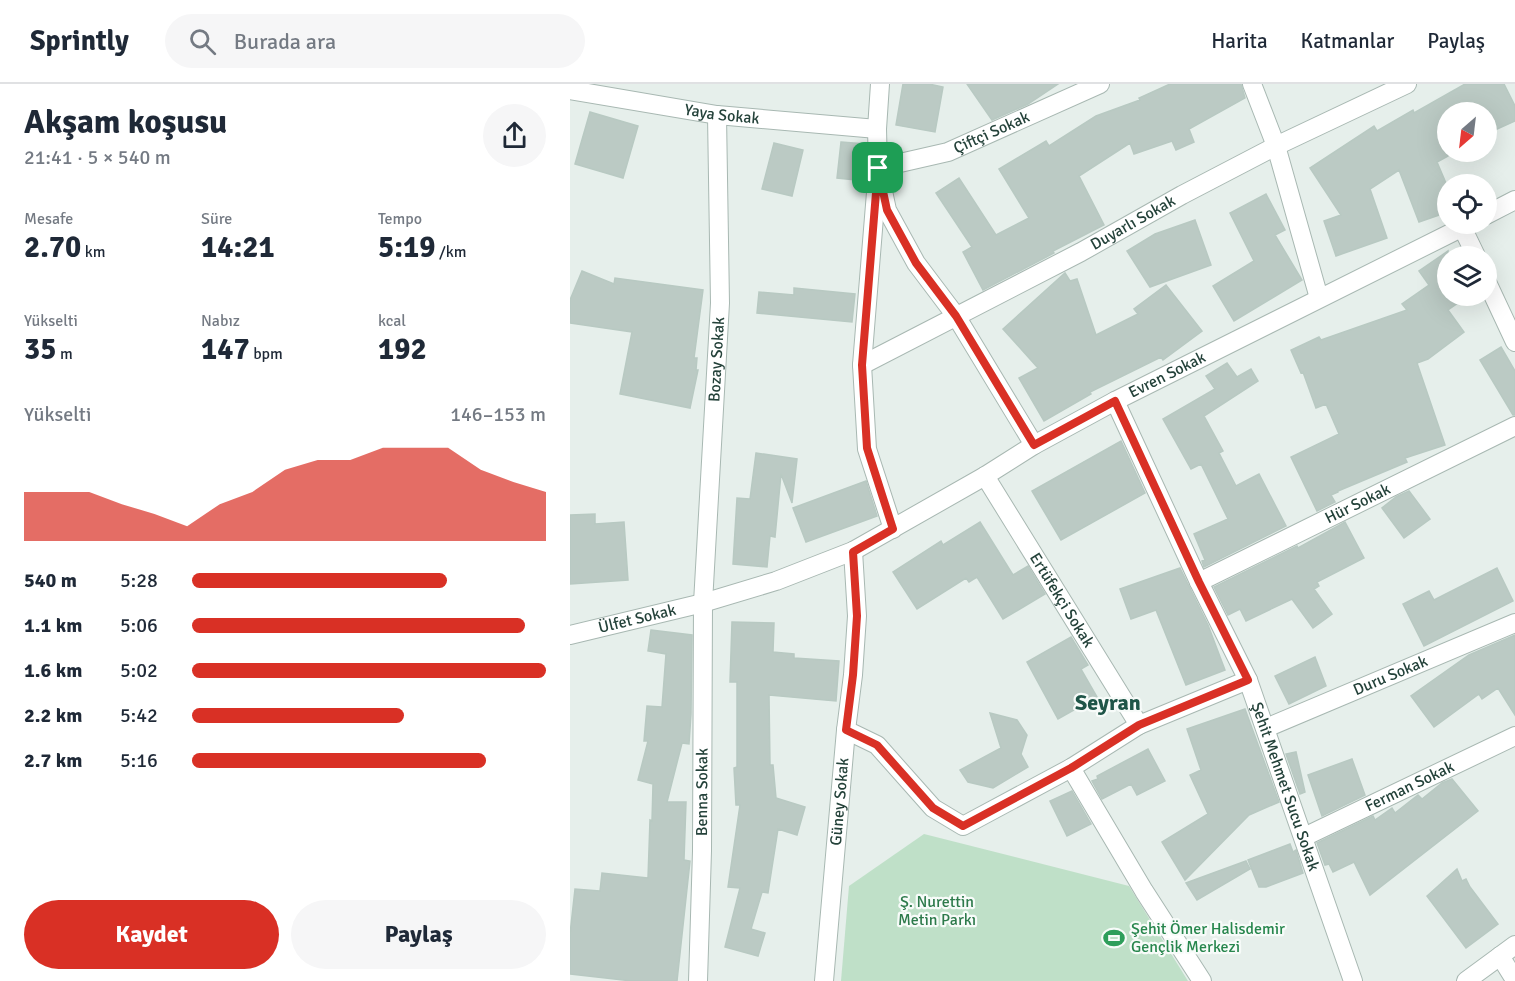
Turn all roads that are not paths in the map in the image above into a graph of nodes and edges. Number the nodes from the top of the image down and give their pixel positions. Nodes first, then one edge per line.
1 (880, 84) edge
2 (1100, 84) edge
3 (1252, 84) edge
4 (1407, 84) edge
5 (570, 90) edge
6 (717, 115) junction
7 (877, 129) junction
8 (1276, 146) junction
9 (878, 168) junction
10 (1515, 200) edge
11 (1497, 209) edge
12 (1447, 234) edge
13 (1319, 298) junction
14 (1497, 304) edge
15 (956, 316) junction
16 (1515, 342) edge
17 (862, 365) junction
18 (1115, 401) junction
19 (1515, 426) edge
20 (1034, 445) junction
21 (985, 476) junction
22 (893, 529) junction
23 (853, 552) junction
24 (1199, 582) junction
25 (703, 603) junction
26 (1515, 623) edge
27 (570, 635) edge
28 (1248, 680) junction
29 (1139, 725) junction
30 (1266, 728) junction
31 (846, 730) junction
32 (1515, 736) edge
33 (1071, 768) junction
34 (1304, 837) junction
35 (1508, 951) edge
36 (1515, 980) edge
37 (698, 981) edge
38 (824, 981) edge
39 (1202, 981) edge
40 (1353, 981) edge
41 (1466, 981) edge

1 - 7 street
2 - 9 street, Çiftçi Sokak
3 - 8 street
4 - 8 street, Duyarlı Sokak
5 - 6 street, Yaya Sokak
6 - 7 street, Yaya Sokak
6 - 25 street, Bozay Sokak
7 - 9 street
8 - 13 street
8 - 15 street, Duyarlı Sokak
9 - 15 street
9 - 17 street
10 - 11 street
12 - 13 street, Evren Sokak
13 - 18 street, Evren Sokak
14 - 16 street
15 - 17 street, Duyarlı Sokak
15 - 20 street
17 - 22 street
18 - 20 street, Evren Sokak
18 - 24 street, Şehit Mehmet Sucu Sokak
19 - 24 street, Hür Sokak
20 - 21 street, Evren Sokak
21 - 22 street, Evren Sokak
21 - 29 street, Ertüfekçi Sokak
22 - 23 street, Evren Sokak
23 - 25 street, Evren Sokak
23 - 31 street, Güney Sokak
24 - 28 street, Şehit Mehmet Sucu Sokak
25 - 27 street, Ülfet Sokak
25 - 37 street, Benna Sokak
26 - 30 street, Duru Sokak
28 - 29 street
28 - 30 street, Şehit Mehmet Sucu Sokak
29 - 33 street
30 - 34 street, Şehit Mehmet Sucu Sokak
31 - 33 street
31 - 38 street, Güney Sokak
32 - 34 street, Ferman Sokak
33 - 39 street
34 - 40 street, Şehit Mehmet Sucu Sokak
35 - 36 street
35 - 41 street

